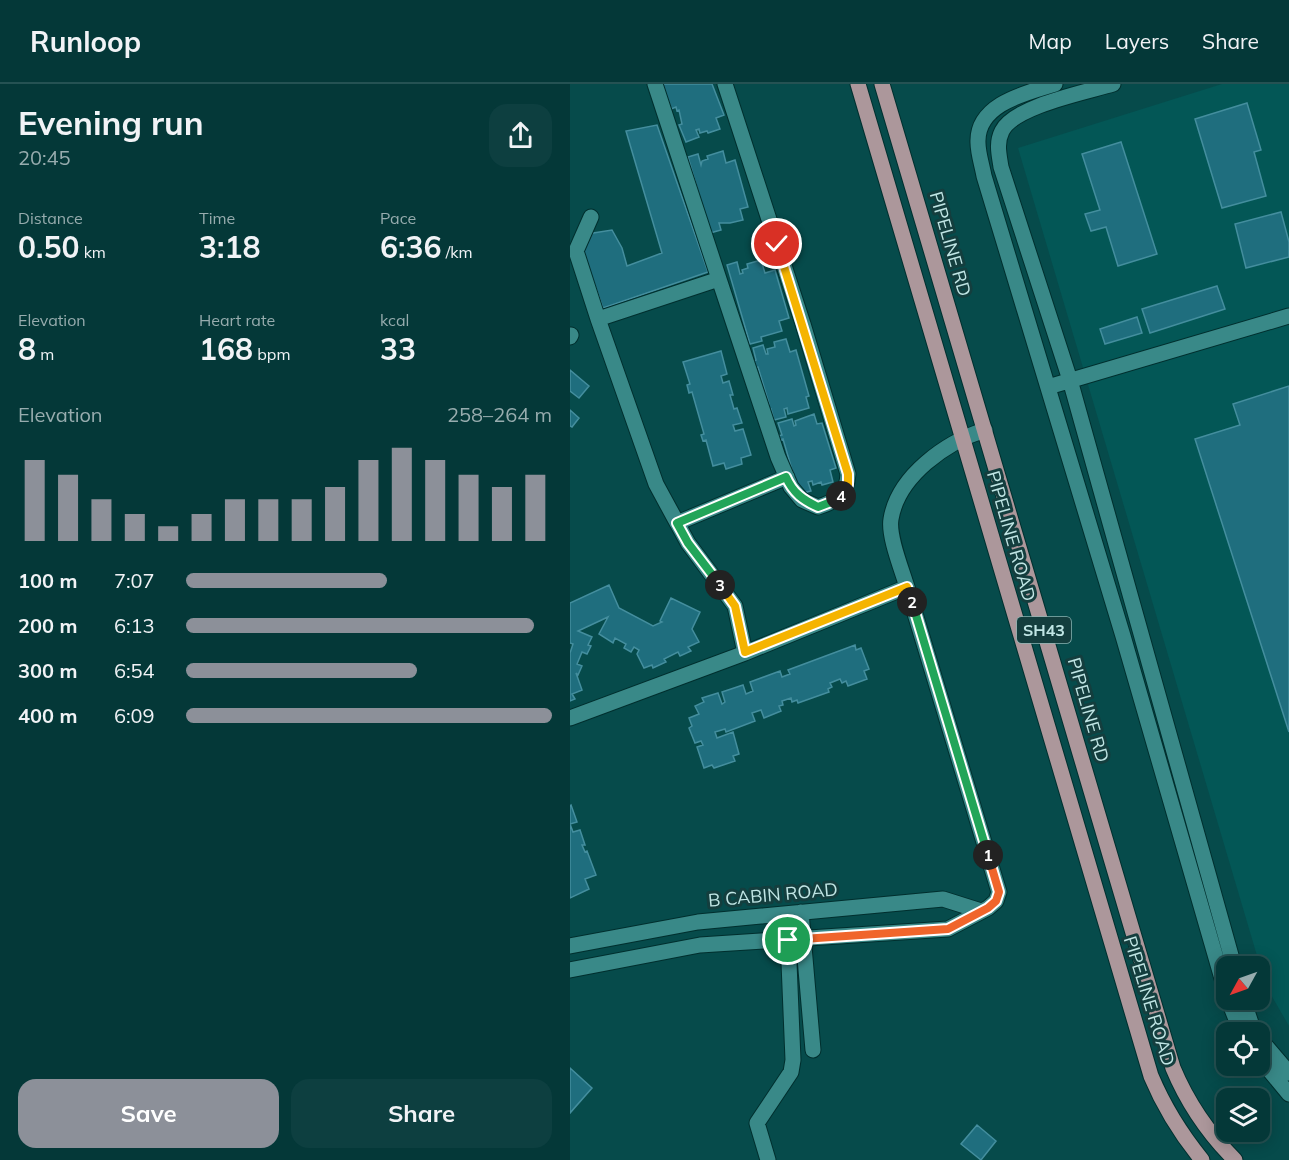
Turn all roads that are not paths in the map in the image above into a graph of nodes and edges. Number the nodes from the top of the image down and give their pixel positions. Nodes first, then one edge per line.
1 (656, 84) edge
2 (725, 84) edge
3 (858, 84) edge
4 (882, 84) edge
5 (1055, 84) edge
6 (1113, 84) edge
7 (987, 115) junction
8 (1003, 129) junction
9 (591, 217) dead end
10 (1024, 238) junction
11 (1005, 243) junction
12 (719, 279) junction
13 (1289, 316) edge
14 (597, 319) junction
15 (1070, 380) junction
16 (1048, 387) junction
17 (985, 430) junction
18 (962, 437) junction
19 (786, 477) junction
20 (677, 523) junction
21 (907, 587) junction
22 (745, 652) junction
23 (570, 718) edge
24 (981, 911) junction
25 (794, 913) junction
26 (698, 922) junction
27 (795, 939) junction
28 (700, 945) junction
29 (570, 946) edge
30 (1231, 956) edge
31 (1216, 960) edge
32 (570, 969) edge
33 (813, 1050) dead end
34 (1270, 1051) edge
35 (1270, 1071) edge
36 (1289, 1073) edge
37 (1289, 1094) edge
38 (768, 1160) edge
39 (1202, 1160) edge
40 (1235, 1160) edge

1 - 12 street
2 - 19 street
3 - 18 main road, PIPELINE ROAD / SH43
4 - 17 main road, PIPELINE RD / SH43
5 - 7 street
6 - 8 street
7 - 8 street
7 - 11 street
8 - 10 street
9 - 14 street
10 - 11 street
10 - 15 street
11 - 16 street
12 - 14 street
12 - 19 street
13 - 15 street
14 - 20 street
15 - 16 street
15 - 30 street
16 - 31 street
17 - 18 street
17 - 40 main road, PIPELINE RD / SH43
18 - 21 street
18 - 39 main road, PIPELINE ROAD / SH43
19 - 20 street
20 - 22 street
21 - 22 street
21 - 24 street
22 - 23 street
24 - 25 street, B CABIN ROAD
24 - 27 street
25 - 26 street, B CABIN ROAD
25 - 27 street
26 - 28 street
26 - 29 street, B CABIN ROAD
27 - 28 street
27 - 33 street
27 - 38 street
28 - 32 street
34 - 36 street
35 - 37 street

